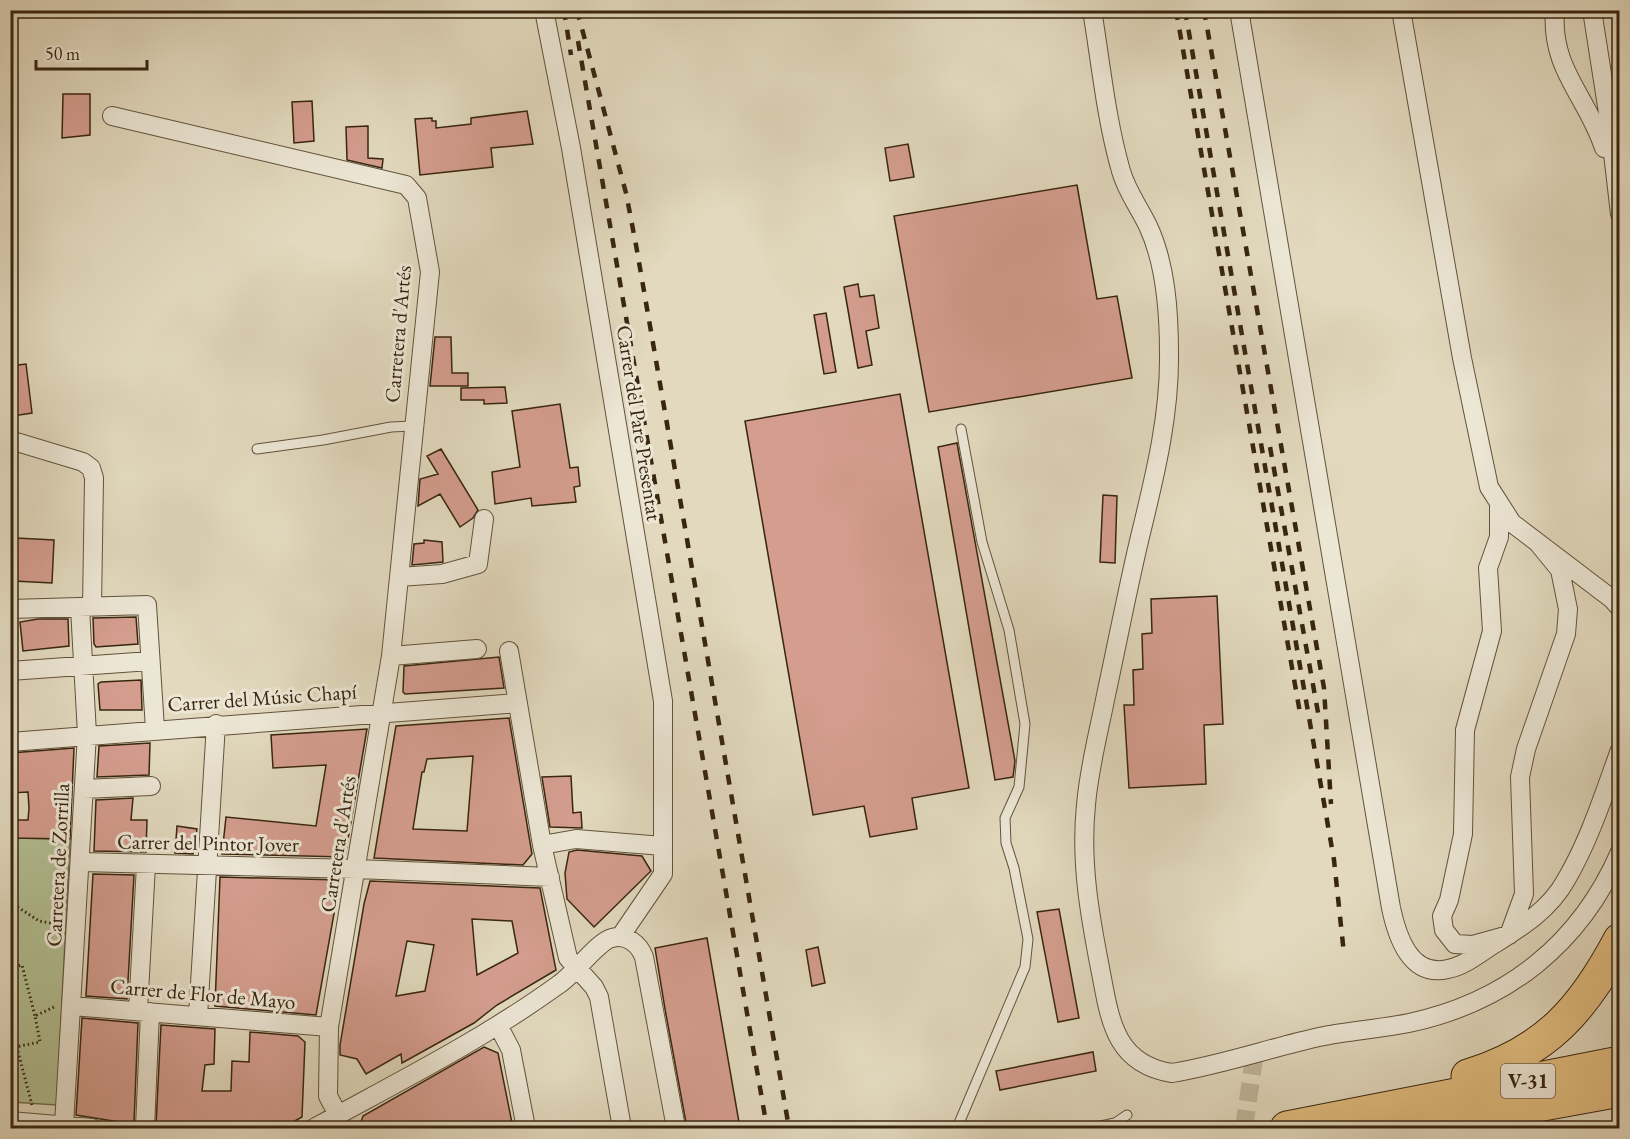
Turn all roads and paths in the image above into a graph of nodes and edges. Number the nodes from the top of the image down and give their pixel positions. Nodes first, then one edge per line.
1 (544, 10) edge
2 (1092, 10) edge
3 (1239, 10) edge
4 (1401, 10) edge
5 (1555, 10) edge
6 (1592, 10) edge
7 (112, 116) dead end
8 (1615, 181) junction
9 (1620, 214) edge
10 (413, 426) junction
11 (961, 429) dead end
12 (10, 440) edge
13 (257, 449) dead end
14 (1499, 506) junction
15 (484, 519) dead end
16 (1534, 540) junction
17 (1492, 553) junction
18 (399, 577) junction
19 (86, 607) junction
20 (10, 609) edge
21 (1620, 609) edge
22 (477, 649) dead end
23 (509, 651) dead end
24 (391, 656) junction
25 (150, 661) junction
26 (83, 666) junction
27 (10, 671) edge
28 (518, 703) junction
29 (382, 712) junction
30 (216, 724) junction
31 (155, 729) junction
32 (87, 734) junction
33 (10, 742) edge
34 (1620, 750) edge
35 (151, 786) dead end
36 (84, 789) junction
37 (542, 845) junction
38 (663, 846) junction
39 (1620, 852) edge
40 (81, 862) junction
41 (146, 865) junction
42 (206, 866) junction
43 (357, 868) junction
44 (550, 877) junction
45 (10, 906) edge
46 (68, 926) dead end
47 (1509, 935) junction
48 (620, 937) junction
49 (1620, 940) edge
50 (10, 968) edge
51 (577, 971) junction
52 (68, 1004) junction
53 (144, 1011) junction
54 (34, 1016) junction
55 (198, 1016) junction
56 (10, 1021) edge
57 (498, 1025) junction
58 (329, 1027) junction
59 (17, 1047) junction
60 (10, 1048) edge
61 (1620, 1063) edge
62 (1620, 1090) edge
63 (32, 1106) dead end
64 (338, 1115) junction
65 (1127, 1115) dead end
66 (1401, 1118) edge
67 (10, 1121) edge
68 (64, 1125) junction
69 (46, 1126) edge
70 (1296, 1127) edge
71 (92, 1128) edge
72 (145, 1128) edge
73 (314, 1128) edge
74 (526, 1128) edge
75 (622, 1128) edge
76 (676, 1128) edge
77 (957, 1128) edge
78 (1091, 1128) edge

1 - 38 street, Carrer del Pare Presentat
2 - 39 street
3 - 47 street
4 - 14 street
5 - 8 street
6 - 8 street
7 - 10 street, Carretera d'Artés
8 - 9 street
10 - 13 lane
10 - 18 street, Carretera d'Artés
11 - 77 lane
12 - 19 street, Carretera de Zorrilla
14 - 16 street
14 - 17 street
15 - 18 street
16 - 17 street
16 - 21 street
16 - 47 street
17 - 47 street
18 - 24 street, Carretera d'Artés
19 - 20 street
19 - 25 street
19 - 26 street, Carretera de Zorrilla
22 - 24 street
23 - 28 street
24 - 29 street, Carretera d'Artés
25 - 26 street
25 - 31 street
26 - 27 street
26 - 32 street, Carretera de Zorrilla
28 - 29 street, Carrer del Músic Chapí
28 - 37 street
29 - 30 street, Carrer del Músic Chapí
29 - 43 street, Carretera d'Artés
30 - 31 street, Carrer del Músic Chapí
30 - 42 street
31 - 32 street, Carrer del Músic Chapí
32 - 33 street, Carrer del Músic Chapí
32 - 36 street, Carretera de Zorrilla
34 - 47 street
35 - 36 street
36 - 40 street, Carretera de Zorrilla
37 - 38 street
37 - 44 street
38 - 48 street, Carrer del Pare Presentat
40 - 41 street, Carrer del Pintor Jover
40 - 52 street, Carretera de Zorrilla
41 - 42 street, Carrer del Pintor Jover
41 - 53 street
42 - 43 street, Carrer del Pintor Jover
42 - 55 street
43 - 44 street, Carrer del Pintor Jover
43 - 58 street, Carretera d'Artés
44 - 51 street
45 - 46 path
48 - 51 street, Carrer del Pare Presentat
48 - 76 street
49 - 66 highway
50 - 54 path
51 - 57 street, Carrer del Pare Presentat
51 - 75 street
52 - 53 street, Carrer de Flor de Mayo
52 - 54 path
52 - 68 street, Carretera de Zorrilla
53 - 55 street, Carrer de Flor de Mayo
53 - 72 street
54 - 59 path
55 - 58 street, Carrer de Flor de Mayo
56 - 59 path
57 - 64 street, Carrer del Pare Presentat
57 - 74 street
58 - 64 street, Carretera d'Artés
59 - 60 path
59 - 63 path
61 - 66 highway, V-31
62 - 66 highway, V-31
64 - 73 street, Carrer del Pare Presentat
65 - 78 lane
66 - 70 highway, V-31
67 - 69 street
68 - 69 street
68 - 71 street

